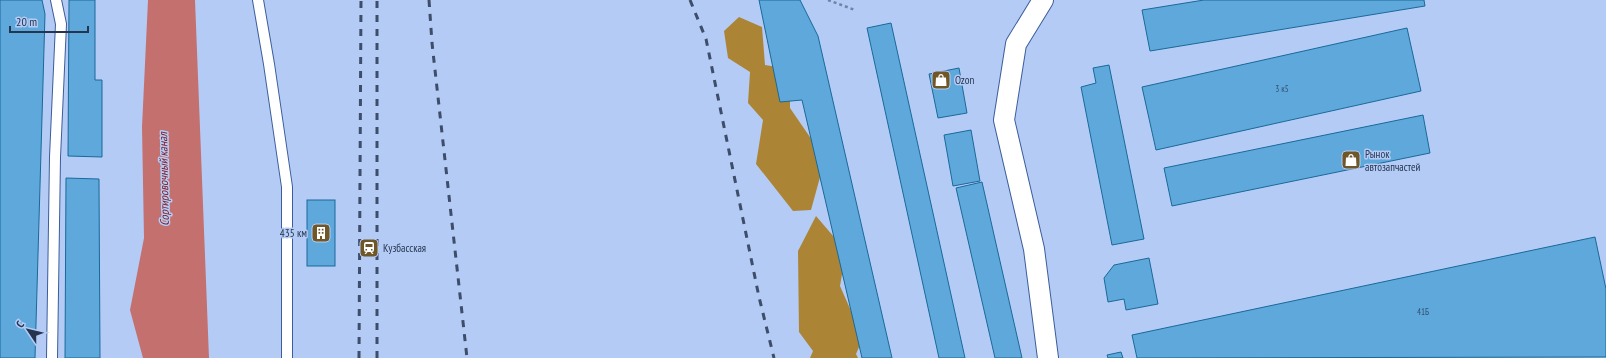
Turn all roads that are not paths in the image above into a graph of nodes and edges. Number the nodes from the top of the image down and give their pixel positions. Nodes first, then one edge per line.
1 (56, 0) edge
2 (258, 0) edge
3 (1043, 0) edge
4 (52, 358) edge
5 (286, 358) edge
6 (1048, 358) edge

1 - 4 lane
2 - 5 lane
3 - 6 street

